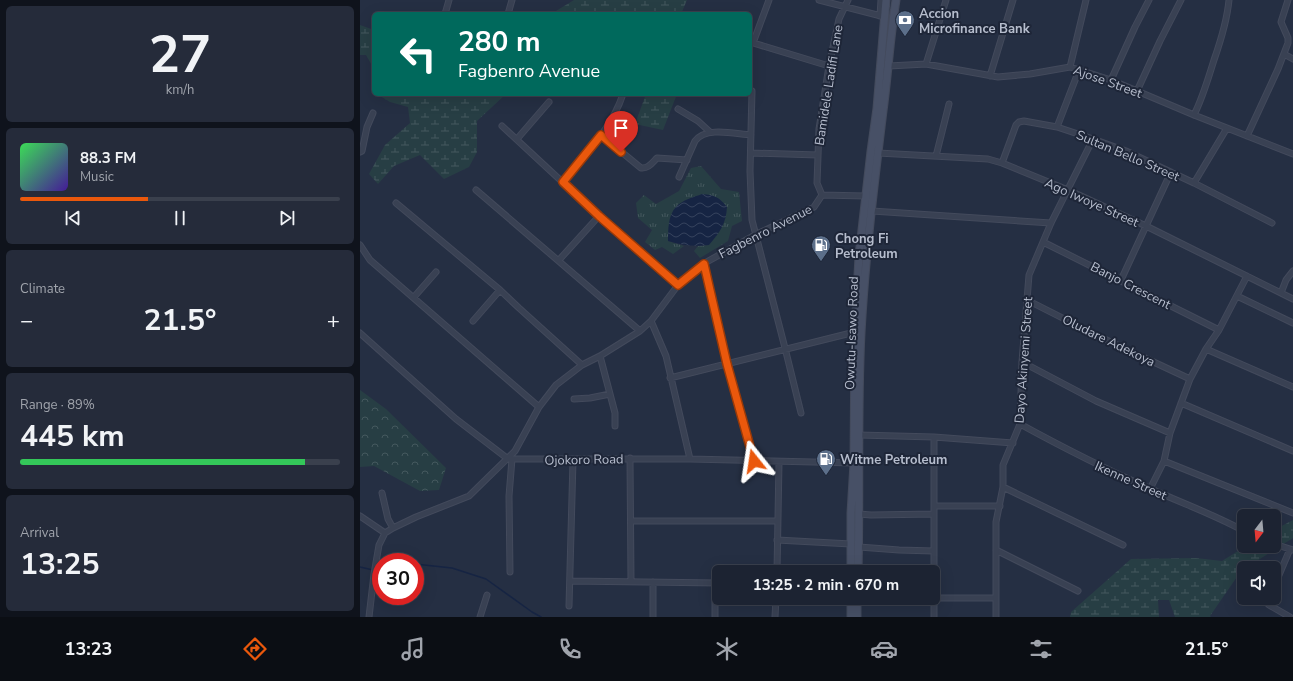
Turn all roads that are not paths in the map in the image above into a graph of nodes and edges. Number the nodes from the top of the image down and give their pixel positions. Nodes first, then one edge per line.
1 (449, 0) edge
2 (512, 0) edge
3 (769, 0) edge
4 (820, 0) edge
5 (848, 0) edge
6 (881, 0) edge
7 (886, 0) edge
8 (896, 0) edge
9 (946, 0) edge
10 (1013, 0) edge
11 (1086, 0) edge
12 (1149, 0) edge
13 (1181, 0) edge
14 (1229, 0) edge
15 (1288, 0) edge
16 (844, 7) junction
17 (446, 12) edge
18 (509, 12) edge
19 (882, 16) junction
20 (752, 43) edge
21 (1284, 54) junction
22 (1293, 59) edge
23 (926, 64) junction
24 (829, 66) junction
25 (889, 66) junction
26 (1070, 67) junction
27 (1078, 70) junction
28 (990, 76) junction
29 (1111, 80) junction
30 (1137, 91) junction
31 (623, 96) edge
32 (752, 96) edge
33 (549, 102) dead end
34 (949, 104) dead end
35 (678, 109) dead end
36 (373, 113) dead end
37 (1194, 115) junction
38 (502, 126) dead end
39 (1058, 127) junction
40 (1227, 128) junction
41 (710, 132) junction
42 (601, 135) junction
43 (751, 135) junction
44 (1247, 136) junction
45 (1093, 138) junction
46 (517, 139) junction
47 (1292, 151) edge
48 (360, 152) edge
49 (751, 153) junction
50 (878, 153) junction
51 (818, 155) junction
52 (936, 156) junction
53 (687, 160) junction
54 (1002, 163) junction
55 (1171, 172) junction
56 (679, 177) dead end
57 (563, 182) junction
58 (1194, 183) junction
59 (476, 190) dead end
60 (1068, 190) junction
61 (822, 195) junction
62 (865, 196) junction
63 (396, 203) dead end
64 (872, 211) junction
65 (599, 216) junction
66 (1272, 223) dead end
67 (1051, 224) junction
68 (1146, 226) junction
69 (755, 234) junction
70 (1043, 242) junction
71 (360, 245) edge
72 (559, 260) junction
73 (704, 264) junction
74 (1293, 271) edge
75 (436, 272) dead end
76 (1247, 276) junction
77 (1121, 280) junction
78 (678, 285) junction
79 (500, 290) junction
80 (1281, 293) junction
81 (1236, 296) junction
82 (414, 297) junction
83 (1293, 299) edge
84 (1027, 300) junction
85 (473, 321) dead end
86 (651, 321) junction
87 (1293, 323) edge
88 (1219, 330) junction
89 (640, 331) junction
90 (855, 332) junction
91 (360, 333) edge
92 (785, 348) junction
93 (1206, 349) junction
94 (600, 356) junction
95 (1022, 362) junction
96 (727, 364) junction
97 (582, 365) junction
98 (670, 378) junction
99 (1190, 378) junction
100 (1293, 387) edge
101 (610, 394) junction
102 (574, 398) dead end
103 (1181, 403) junction
104 (539, 407) junction
105 (801, 413) dead end
106 (1020, 424) junction
107 (615, 426) dead end
108 (1170, 434) junction
109 (859, 435) junction
110 (934, 437) junction
111 (1013, 442) junction
112 (1293, 451) edge
113 (630, 458) junction
114 (510, 459) junction
115 (690, 459) junction
116 (572, 460) junction
117 (754, 461) junction
118 (1164, 461) junction
119 (779, 462) junction
120 (854, 463) junction
121 (1003, 487) junction
122 (1150, 489) junction
123 (382, 494) dead end
124 (934, 506) junction
125 (1000, 506) junction
126 (1293, 512) edge
127 (859, 514) junction
128 (934, 514) junction
129 (360, 516) edge
130 (631, 521) junction
131 (777, 521) junction
132 (393, 528) junction
133 (1237, 528) edge
134 (385, 533) junction
135 (777, 540) junction
136 (851, 544) junction
137 (1123, 545) dead end
138 (1281, 546) edge
139 (859, 547) junction
140 (996, 550) junction
141 (1291, 550) edge
142 (934, 552) junction
143 (776, 565) edge
144 (851, 565) edge
145 (858, 565) edge
146 (934, 565) edge
147 (510, 572) dead end
148 (1281, 572) edge
149 (570, 581) junction
150 (631, 582) junction
151 (653, 582) junction
152 (712, 583) edge
153 (1078, 591) dead end
154 (487, 595) dead end
155 (940, 598) edge
156 (996, 598) junction
157 (716, 605) edge
158 (776, 605) edge
159 (851, 605) edge
160 (858, 605) edge
161 (934, 605) edge
162 (1269, 605) edge
163 (569, 606) dead end
164 (370, 617) edge
165 (480, 617) edge
166 (653, 617) edge
167 (715, 617) edge
168 (775, 617) edge
169 (850, 617) edge
170 (857, 617) edge
171 (934, 617) edge
172 (996, 617) edge
173 (1290, 617) edge

1 - 17 street
2 - 18 street
3 - 20 street
4 - 16 street
5 - 16 street, Bamidele Ladifi Lane
6 - 19 street
7 - 19 street, Owutu-Isawo Road
8 - 25 street, Owutu-Isawo Road
9 - 23 street
10 - 28 street
11 - 26 street
12 - 29 street
13 - 30 street
14 - 37 street
15 - 21 street
16 - 19 street
16 - 24 street, Bamidele Ladifi Lane
19 - 62 street, Owutu-Isawo Road
20 - 24 street
21 - 22 street
21 - 44 street
23 - 25 street, Ajose Street
23 - 28 street, Ajose Street
24 - 51 street, Bamidele Ladifi Lane
25 - 50 street, Owutu-Isawo Road
26 - 27 street, Ajose Street
26 - 28 street, Ajose Street
27 - 29 street, Ajose Street
27 - 39 street
29 - 30 street, Ajose Street
30 - 37 street, Ajose Street
31 - 42 street
32 - 43 street
33 - 46 street
34 - 52 street
35 - 41 street
36 - 48 street
37 - 40 street, Ajose Street
38 - 46 street
39 - 45 street, Sultan Bello Street
39 - 54 street, Sultan Bello Street
40 - 44 street, Ajose Street
40 - 58 street
41 - 43 street
41 - 53 street
42 - 53 street
42 - 57 street
43 - 49 street
44 - 47 street, Ajose Street
45 - 55 street, Sultan Bello Street
45 - 60 street, Dayo Akinyemi Street
46 - 57 street
49 - 51 street
49 - 69 street
50 - 52 street, Ago Iwoye Street
50 - 64 street, Owutu-Isawo Road
51 - 61 street, Bamidele Ladifi Lane
52 - 54 street, Ago Iwoye Street
53 - 56 street
54 - 60 street, Ago Iwoye Street
55 - 58 street, Sultan Bello Street
55 - 68 street
57 - 65 street
58 - 66 street, Sultan Bello Street
59 - 72 street
60 - 67 street, Dayo Akinyemi Street
60 - 68 street, Ago Iwoye Street
61 - 62 street, Fagbenro Avenue
61 - 69 street, Fagbenro Avenue
62 - 90 street, Owutu-Isawo Road
63 - 79 street
64 - 67 street
64 - 109 street, Owutu-Isawo Road
65 - 72 street
65 - 78 street
67 - 70 street, Dayo Akinyemi Street
68 - 76 street, Ago Iwoye Street
68 - 77 street
69 - 73 street, Fagbenro Avenue
69 - 92 street
70 - 77 street, Banjo Crescent
70 - 84 street, Dayo Akinyemi Street
71 - 82 street
72 - 89 street
73 - 78 street, Fagbenro Avenue
73 - 96 street
74 - 80 street
75 - 82 street
76 - 80 street, Ago Iwoye Street
76 - 81 street
77 - 88 street, Banjo Crescent
78 - 86 street, Fagbenro Avenue
79 - 85 street
79 - 97 street
80 - 83 street, Ago Iwoye Street
81 - 87 street
81 - 88 street
82 - 104 street
84 - 95 street, Dayo Akinyemi Street
84 - 99 street, Oludare Adekoya
86 - 89 street, Fagbenro Avenue
86 - 98 street
88 - 93 street
89 - 94 street, Fagbenro Avenue
90 - 92 street
90 - 120 street, Owutu-Isawo Road
91 - 114 street
92 - 96 street
92 - 105 street
93 - 99 street
93 - 100 street
94 - 97 street, Fagbenro Avenue
94 - 101 street
95 - 106 street, Dayo Akinyemi Street
95 - 108 street
96 - 98 street
96 - 117 street
97 - 104 street, Fagbenro Avenue
98 - 115 street
99 - 103 street
101 - 102 street
101 - 107 street
103 - 108 street
103 - 112 street
104 - 114 street, Fagbenro Avenue
106 - 111 street, Dayo Akinyemi Street
106 - 122 street, Ikenne Street
108 - 118 street
109 - 110 street
109 - 127 street, Owutu-Isawo Road
110 - 111 street
110 - 124 street
111 - 121 street, Dayo Akinyemi Street
113 - 115 street, Ojokoro Road
113 - 116 street, Ojokoro Road
113 - 130 street
114 - 116 street, Ojokoro Road
114 - 132 street, Fagbenro Avenue
114 - 147 street
115 - 117 street, Ojokoro Road
116 - 149 street
117 - 119 street, Ojokoro Road
118 - 122 street
118 - 126 street
119 - 120 street, Ojokoro Road
119 - 131 street
120 - 136 street, Owutu-Isawo Road
121 - 125 street, Dayo Akinyemi Street
121 - 137 street
122 - 133 street, Ikenne Street
123 - 132 street
124 - 125 street
124 - 128 street
125 - 140 street, Dayo Akinyemi Street
127 - 128 street
127 - 139 street, Owutu-Isawo Road
128 - 142 street
129 - 134 street
130 - 131 street
130 - 150 street
131 - 135 street
132 - 134 street, Fagbenro Avenue
134 - 164 street
135 - 136 street
135 - 143 street
136 - 144 street, Owutu-Isawo Road
138 - 141 street
139 - 142 street
139 - 145 street, Owutu-Isawo Road
140 - 153 street
140 - 156 street, Dayo Akinyemi Street
141 - 148 street
142 - 146 street
149 - 150 street
149 - 163 street
150 - 151 street
151 - 152 street
151 - 166 street
154 - 165 street
155 - 156 street
156 - 172 street, Dayo Akinyemi Street
157 - 167 street
158 - 168 street
159 - 169 street
160 - 170 street
161 - 171 street
162 - 173 street

